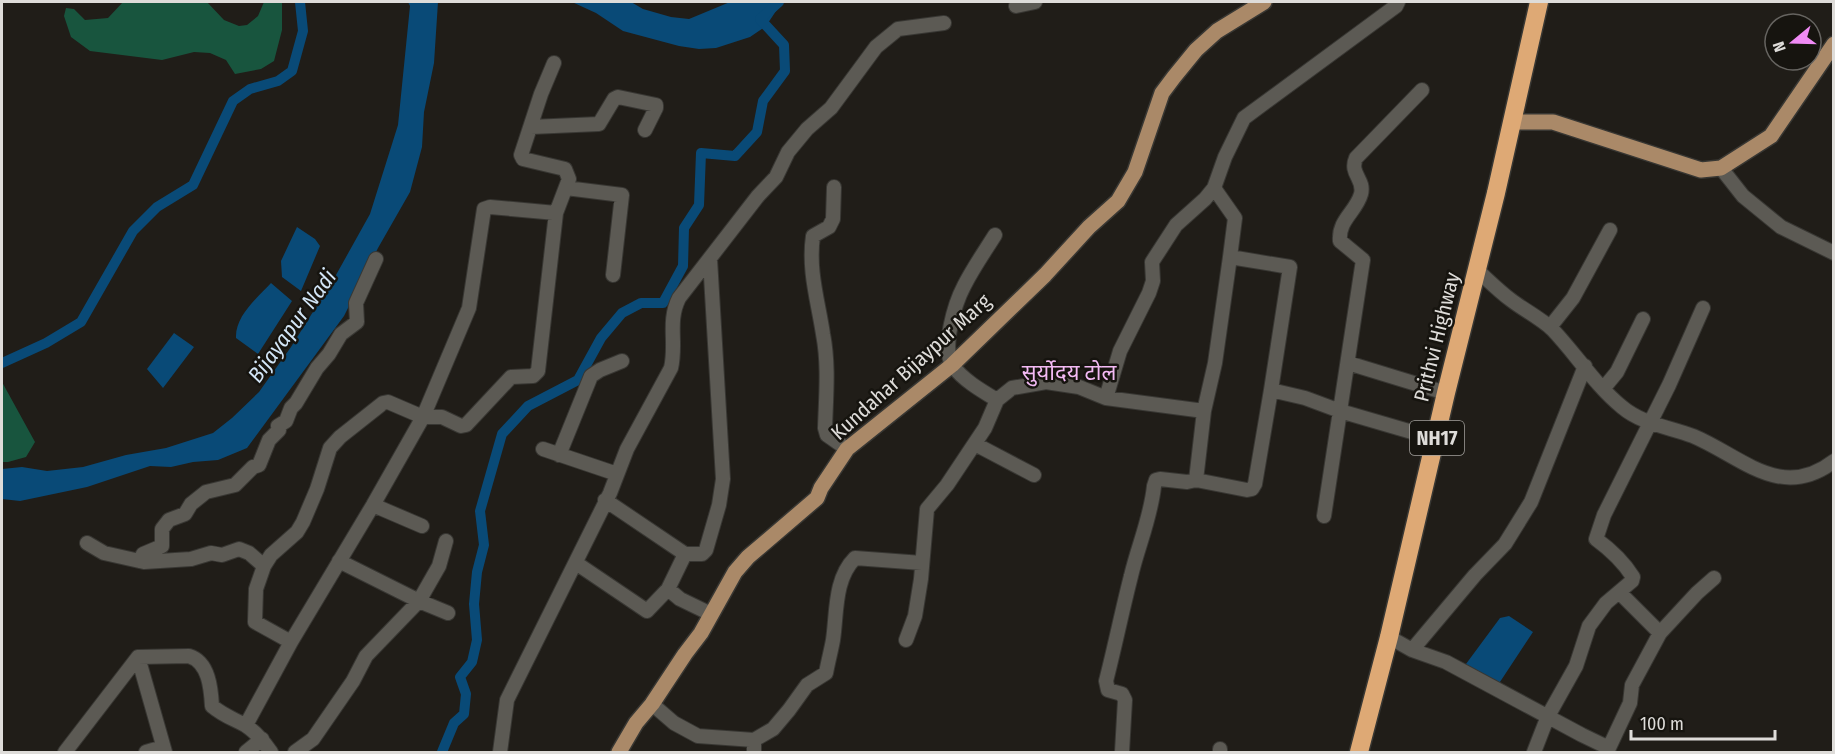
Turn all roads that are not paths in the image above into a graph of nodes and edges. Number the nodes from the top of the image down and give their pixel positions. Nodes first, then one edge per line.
1 (1035, 2) edge
2 (1264, 2) edge
3 (1398, 2) edge
4 (1539, 2) edge
5 (1016, 6) dead end
6 (944, 23) dead end
7 (1833, 44) edge
8 (554, 63) dead end
9 (1422, 90) dead end
10 (1512, 122) junction
11 (531, 127) junction
12 (645, 130) dead end
13 (1721, 168) junction
14 (834, 187) dead end
15 (566, 188) junction
16 (1214, 188) junction
17 (556, 213) junction
18 (1610, 230) dead end
19 (996, 234) dead end
20 (1833, 253) edge
21 (1230, 257) junction
22 (376, 259) dead end
23 (710, 259) junction
24 (1477, 270) junction
25 (613, 275) dead end
26 (1703, 308) dead end
27 (1643, 319) dead end
28 (1550, 327) junction
29 (622, 361) dead end
30 (1348, 363) junction
31 (952, 365) junction
32 (1585, 366) junction
33 (1603, 389) junction
34 (1271, 390) junction
35 (1446, 393) junction
36 (1106, 398) junction
37 (997, 400) junction
38 (1204, 411) junction
39 (1340, 411) junction
40 (423, 417) junction
41 (1650, 423) junction
42 (1436, 439) junction
43 (975, 444) junction
44 (847, 448) junction
45 (543, 449) dead end
46 (559, 455) junction
47 (1833, 461) edge
48 (617, 474) junction
49 (1034, 475) dead end
50 (1196, 480) junction
51 (605, 500) junction
52 (373, 505) junction
53 (1324, 516) dead end
54 (422, 526) dead end
55 (446, 541) dead end
56 (87, 543) dead end
57 (685, 554) junction
58 (140, 561) junction
59 (339, 561) junction
60 (576, 563) junction
61 (922, 563) junction
62 (264, 566) junction
63 (1714, 578) dead end
64 (668, 589) junction
65 (1619, 592) junction
66 (419, 601) junction
67 (448, 613) dead end
68 (711, 614) junction
69 (1660, 633) junction
70 (1389, 637) junction
71 (906, 640) dead end
72 (291, 642) junction
73 (1412, 650) junction
74 (138, 657) junction
75 (652, 704) junction
76 (1548, 717) junction
77 (246, 725) junction
78 (262, 740) junction
79 (754, 746) edge
80 (164, 750) edge
81 (1608, 750) edge
82 (65, 753) edge
83 (146, 753) edge
84 (246, 753) edge
85 (272, 753) edge
86 (295, 753) edge
87 (500, 753) edge
88 (619, 753) edge
89 (1122, 753) edge
90 (1359, 753) edge
91 (1534, 753) edge

1 - 5 street
2 - 31 main road, Kundahar Bijaypur Marg
3 - 16 street
4 - 10 highway, Prithvi Highway / NH17
6 - 23 street
7 - 13 main road
8 - 11 street
9 - 30 street
10 - 13 main road
10 - 24 highway, Prithvi Highway / NH17
11 - 12 street
11 - 15 street
13 - 20 street
14 - 44 street
15 - 17 street
15 - 25 street
16 - 21 street
16 - 36 street
17 - 40 street
17 - 40 street
18 - 28 street
19 - 31 street
21 - 34 street
21 - 38 street
22 - 58 street
23 - 48 street
23 - 57 street
24 - 28 street
24 - 35 highway, Prithvi Highway / NH17
26 - 41 street
27 - 33 street
28 - 32 street
29 - 46 street
30 - 35 street
30 - 39 street
31 - 37 street
31 - 44 main road, Kundahar Bijaypur Marg
32 - 33 street
32 - 73 street
33 - 41 street
34 - 39 street
34 - 50 street
35 - 42 highway, Prithvi Highway / NH17
36 - 37 street
36 - 38 street
37 - 43 street
38 - 50 street
39 - 42 street
39 - 53 street
40 - 52 street
40 - 62 street
41 - 47 street
41 - 65 street
42 - 70 highway, Prithvi Highway / NH17
43 - 49 street
43 - 61 street
44 - 68 main road, Kundahar Bijaypur Marg
45 - 46 street
46 - 48 street
48 - 51 street
50 - 89 street
51 - 57 street
51 - 60 street
52 - 54 street
52 - 59 street
55 - 66 street
56 - 58 street
57 - 64 street
58 - 62 street
59 - 66 street
59 - 72 street
60 - 64 street
60 - 87 street
61 - 71 street
61 - 79 street
62 - 72 street
63 - 69 street
64 - 68 street
65 - 69 street
65 - 76 street
66 - 67 street
66 - 86 street
68 - 75 main road, Kundahar Bijaypur Marg
69 - 81 street
70 - 73 street
70 - 90 highway, Prithvi Highway / NH17
72 - 77 street
73 - 76 street
74 - 77 street
74 - 80 street
74 - 82 street
75 - 79 street
75 - 88 main road, Kundahar Bijaypur Marg
76 - 81 street
76 - 91 street
77 - 78 street
78 - 84 street
78 - 85 street
80 - 83 street

